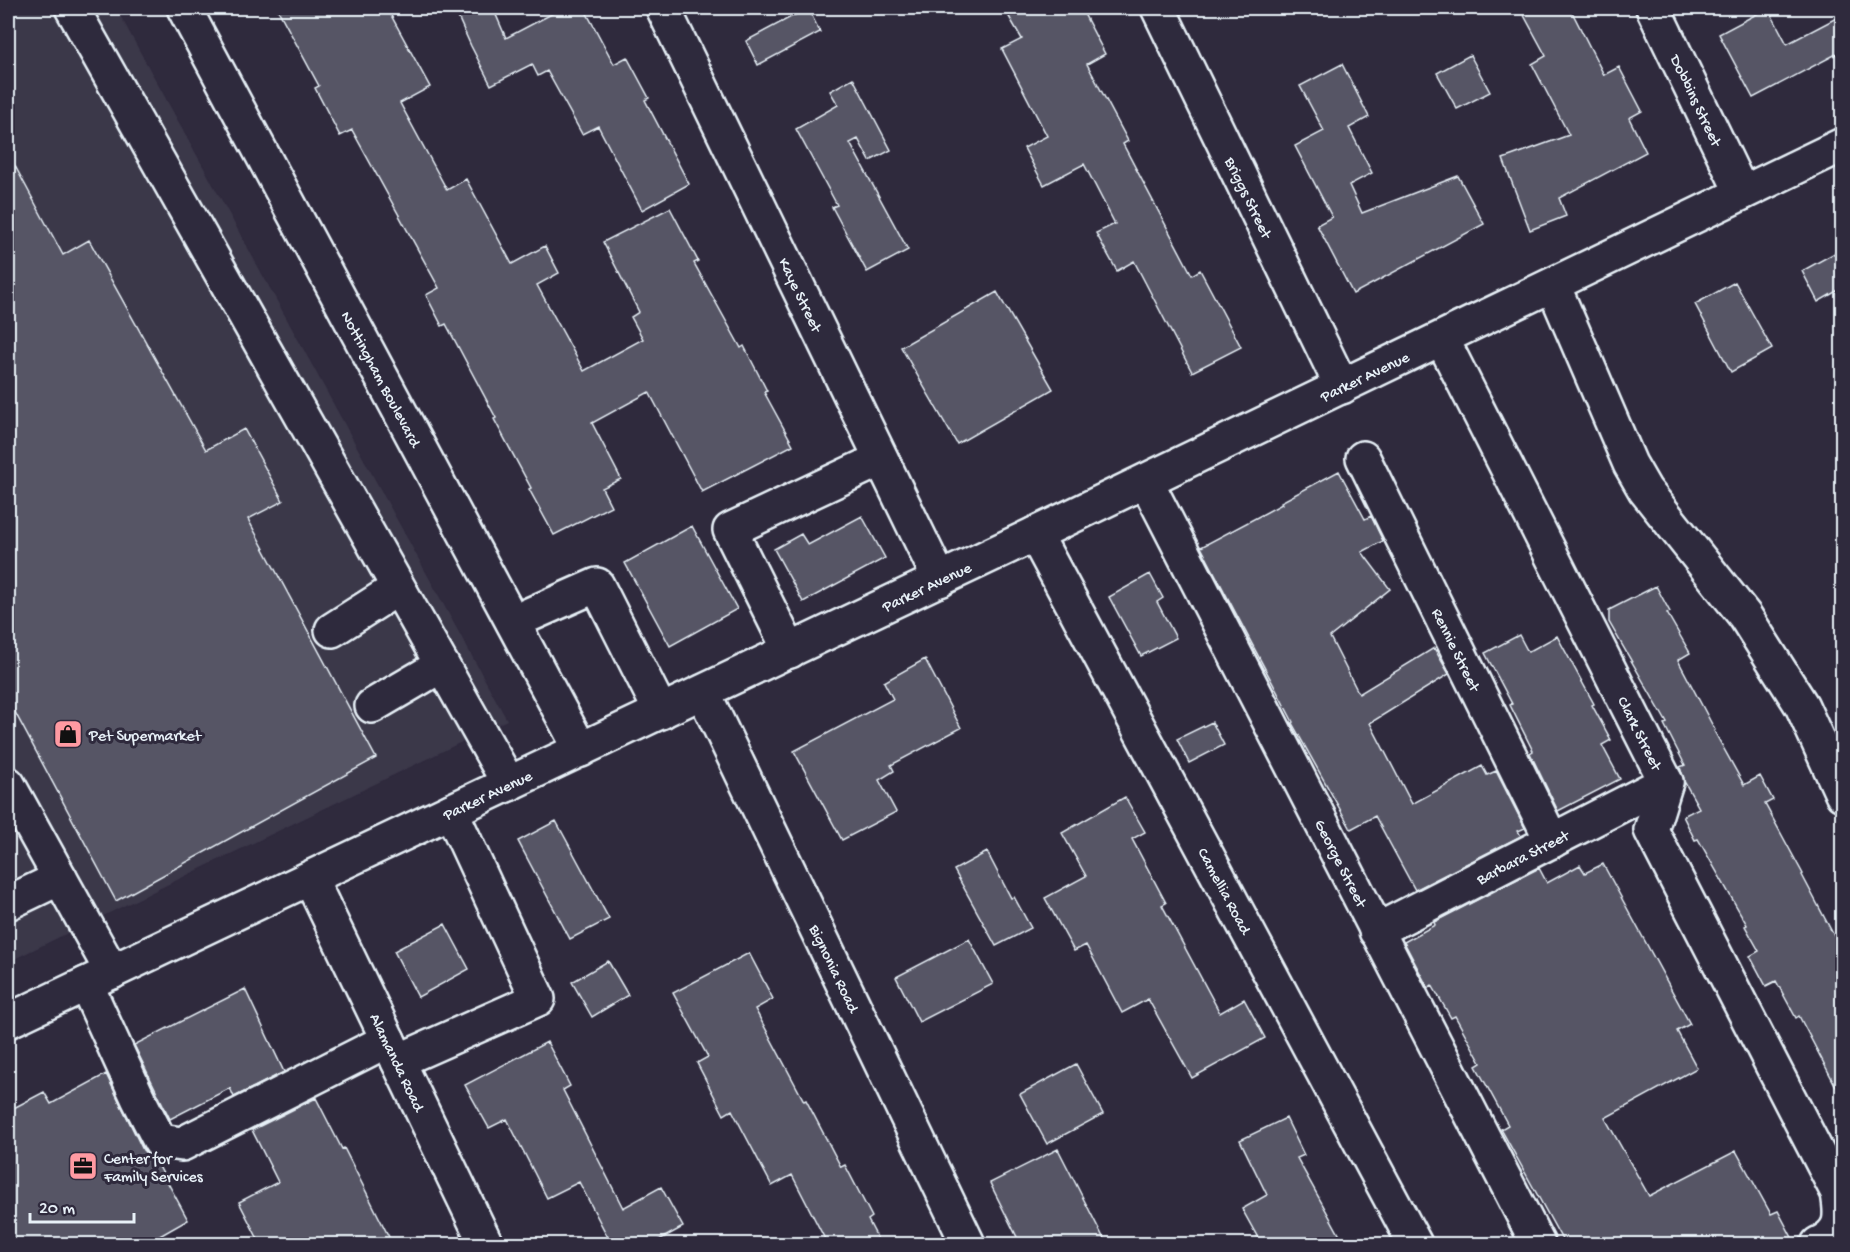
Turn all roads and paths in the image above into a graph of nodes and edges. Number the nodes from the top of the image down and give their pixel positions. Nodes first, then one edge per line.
1 (72, 8) edge
2 (184, 8) edge
3 (663, 8) edge
4 (1158, 8) edge
5 (1653, 8) edge
6 (1842, 145) edge
7 (1743, 193) junction
8 (1553, 285) junction
9 (1442, 339) junction
10 (1342, 387) junction
11 (1363, 458) dead end
12 (881, 459) junction
13 (1146, 481) junction
14 (1035, 534) junction
15 (940, 580) junction
16 (398, 588) junction
17 (513, 622) junction
18 (332, 630) dead end
19 (790, 651) junction
20 (442, 665) junction
21 (703, 692) junction
22 (372, 706) dead end
23 (661, 712) junction
24 (581, 750) junction
25 (1666, 782) junction
26 (8, 784) edge
27 (509, 784) junction
28 (1842, 794) edge
29 (451, 811) junction
30 (1552, 841) junction
31 (60, 878) junction
32 (310, 878) junction
33 (8, 903) edge
34 (1376, 931) junction
35 (99, 978) junction
36 (8, 1022) edge
37 (393, 1051) junction
38 (486, 1245) edge
39 (968, 1245) edge
40 (1415, 1245) edge
41 (1538, 1245) edge
42 (1818, 1245) edge

1 - 16 street
2 - 17 street, Nottingham Boulevard
3 - 12 street, Kaye Street
4 - 10 street, Briggs Street
5 - 7 street, Dobbins Street
6 - 7 street, Parker Avenue
7 - 8 street, Parker Avenue
8 - 9 street, Parker Avenue
8 - 28 street
9 - 10 street, Parker Avenue
9 - 25 street, Clark Street
10 - 13 street, Parker Avenue
11 - 30 street, Rennie Street
12 - 15 street, Kaye Street
12 - 19 street
13 - 14 street, Parker Avenue
13 - 34 street, George Street
14 - 15 street, Parker Avenue
14 - 40 street, Camellia Road
15 - 19 street, Parker Avenue
16 - 18 street
16 - 20 street
17 - 23 street
17 - 24 street, Nottingham Boulevard
19 - 21 street, Parker Avenue
20 - 22 street
20 - 27 street
21 - 23 street, Parker Avenue
21 - 39 street, Bignonia Road
23 - 24 street, Parker Avenue
24 - 27 street, Parker Avenue
25 - 30 street, Barbara Street
25 - 42 street, Clark Street
26 - 31 street
27 - 29 street, Parker Avenue
29 - 32 street, Parker Avenue
29 - 37 street
30 - 34 street, Barbara Street
31 - 33 street
31 - 35 street
32 - 35 street, Parker Avenue
32 - 37 street, Alamanda Road
34 - 41 street, George Street
35 - 36 street, Parker Avenue
35 - 37 street
37 - 38 street, Alamanda Road

